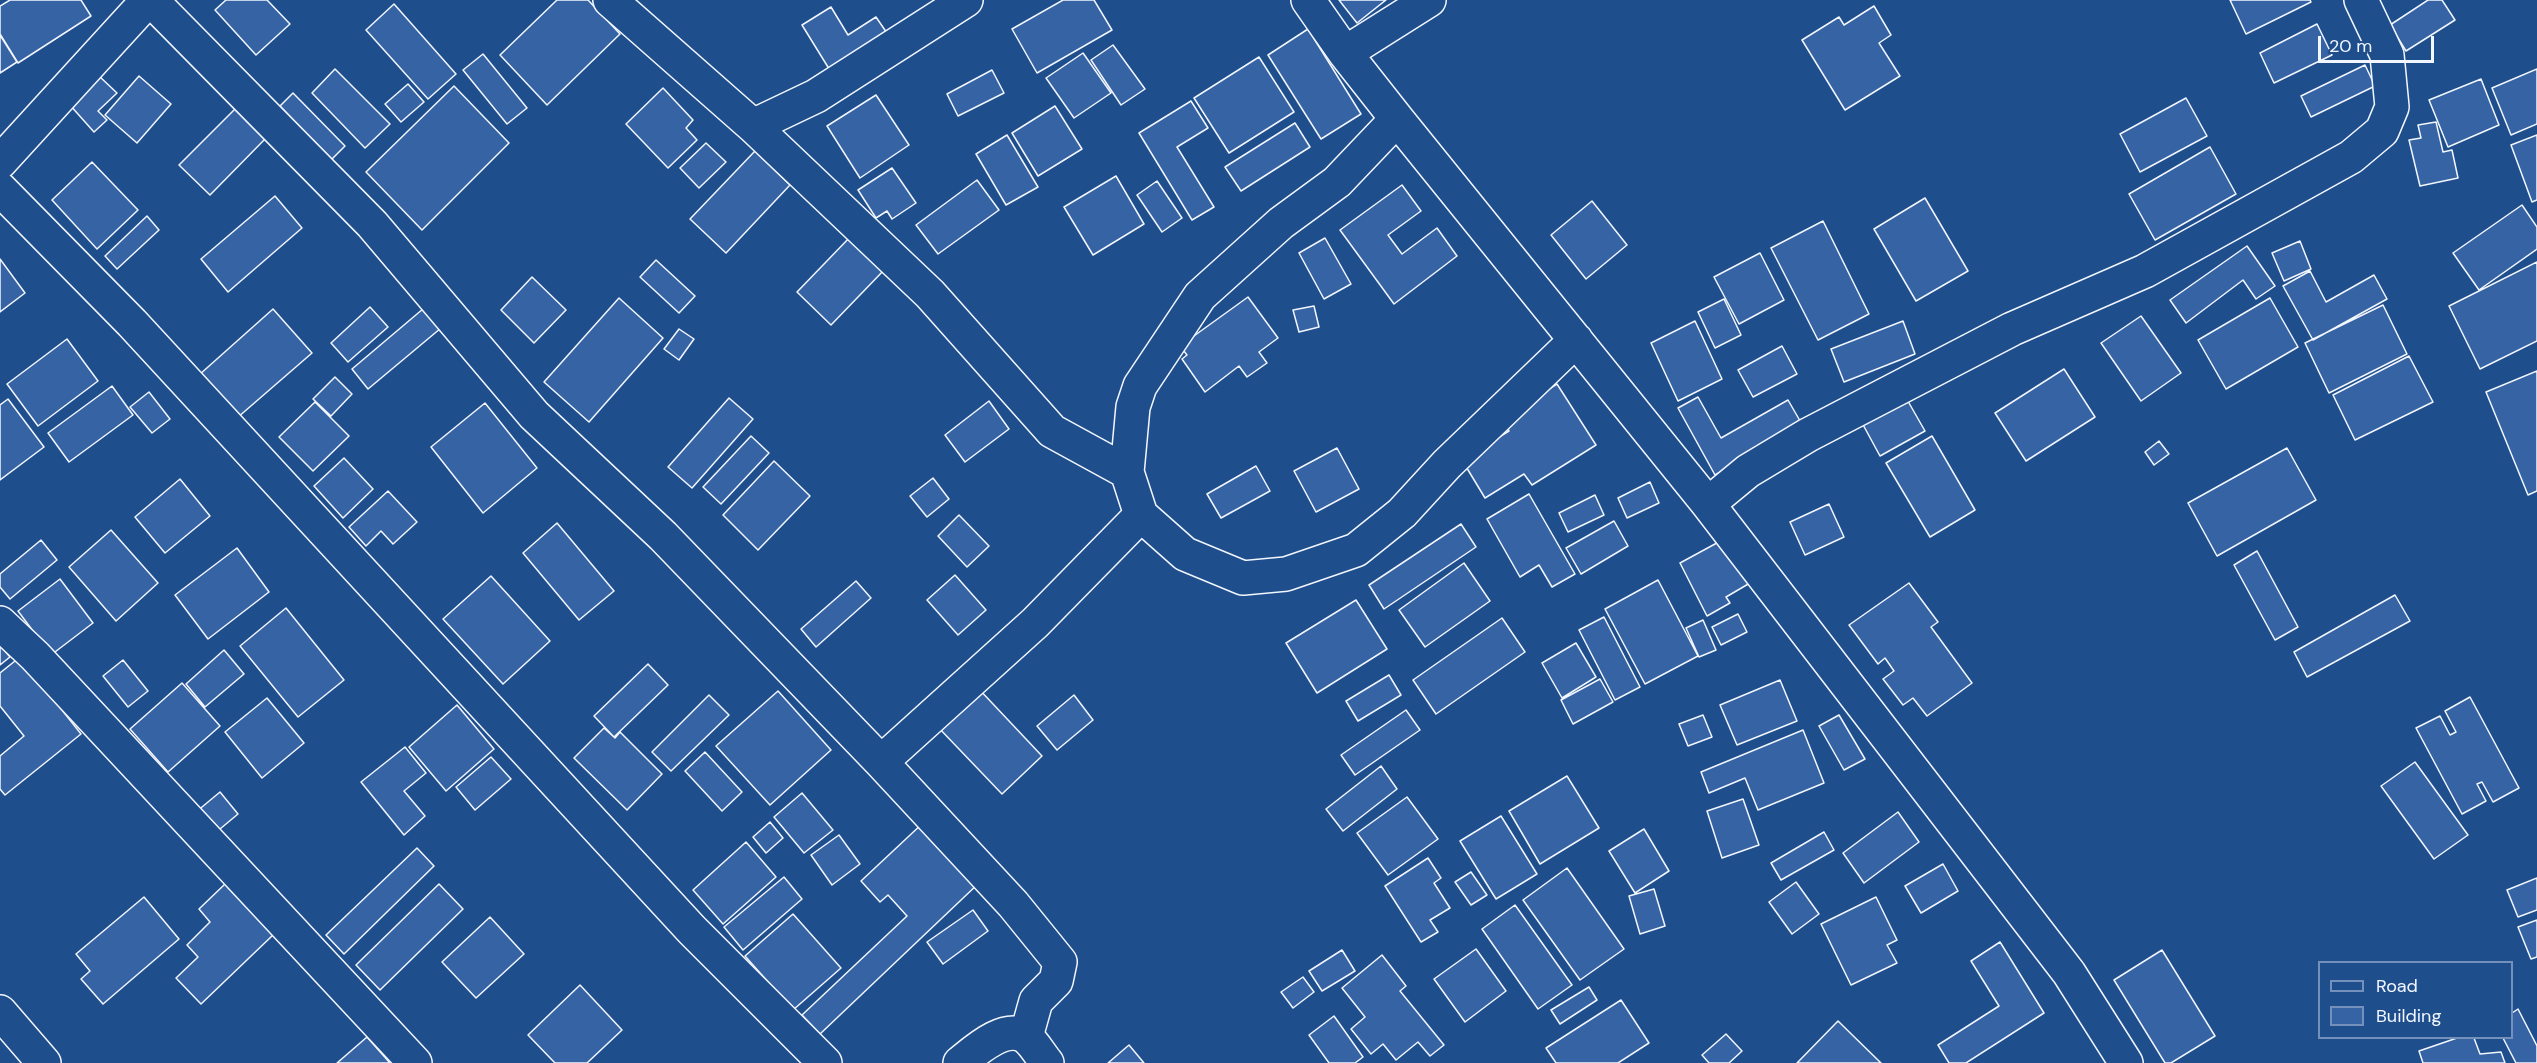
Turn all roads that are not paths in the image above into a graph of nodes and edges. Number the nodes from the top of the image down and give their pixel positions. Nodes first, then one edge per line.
1 (149, 0) edge
2 (610, 0) edge
3 (966, 0) edge
4 (1308, 0) edge
5 (1430, 0) edge
6 (2361, 0) edge
7 (1345, 52) junction
8 (1397, 119) junction
9 (753, 126) junction
10 (0, 162) edge
11 (0, 189) edge
12 (1576, 340) junction
13 (1127, 472) junction
14 (1708, 504) junction
15 (1141, 514) junction
16 (0, 623) edge
17 (881, 762) junction
18 (0, 1012) edge
19 (1026, 1037) junction
20 (44, 1063) edge
21 (415, 1063) edge
22 (825, 1063) edge
23 (960, 1063) edge
24 (1047, 1063) edge
25 (2126, 1063) edge

1 - 10 street
1 - 17 street
2 - 9 street
3 - 9 street
4 - 7 street
5 - 7 street
6 - 14 street
7 - 8 street
8 - 12 street
8 - 13 street
9 - 13 street
11 - 22 street
12 - 14 street
12 - 15 street
13 - 15 street
14 - 25 street
15 - 17 street
16 - 21 street
17 - 19 street
18 - 20 street
19 - 23 street
19 - 24 street

